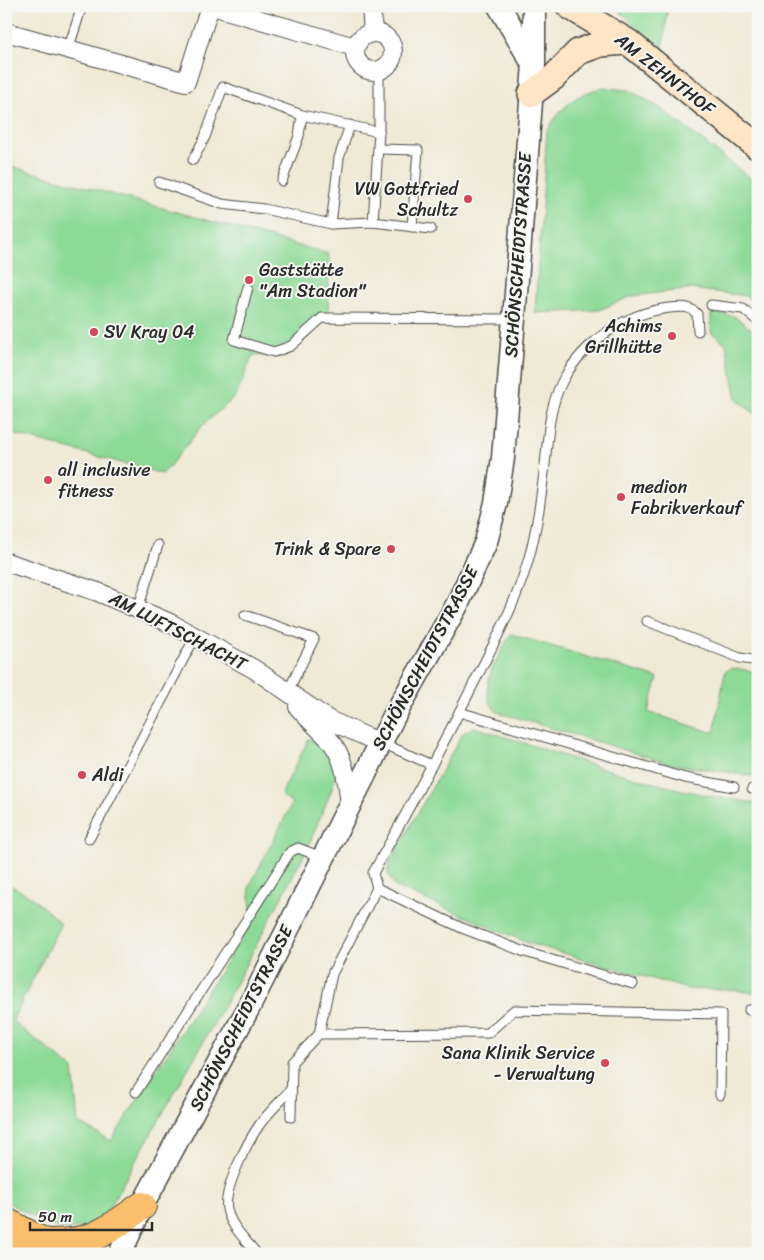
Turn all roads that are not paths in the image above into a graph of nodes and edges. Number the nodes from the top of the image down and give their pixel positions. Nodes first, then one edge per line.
1 (82, 6) edge
2 (211, 6) edge
3 (371, 6) edge
4 (499, 6) edge
5 (534, 6) edge
6 (569, 6) edge
7 (600, 6) edge
8 (6, 32) edge
9 (374, 33) junction
10 (625, 40) junction
11 (355, 47) junction
12 (68, 50) junction
13 (534, 64) junction
14 (379, 71) junction
15 (531, 94) junction
16 (302, 115) junction
17 (350, 125) junction
18 (379, 132) junction
19 (758, 147) edge
20 (379, 149) junction
21 (193, 160) dead end
22 (282, 181) dead end
23 (159, 182) dead end
24 (373, 222) junction
25 (330, 224) junction
26 (412, 227) junction
27 (431, 229) dead end
28 (248, 287) dead end
29 (712, 305) dead end
30 (514, 319) junction
31 (758, 321) edge
32 (698, 331) dead end
33 (158, 545) dead end
34 (6, 562) edge
35 (138, 609) junction
36 (246, 615) dead end
37 (647, 621) dead end
38 (195, 637) junction
39 (758, 661) edge
40 (287, 693) junction
41 (459, 712) junction
42 (380, 743) junction
43 (432, 765) junction
44 (734, 787) dead end
45 (350, 804) junction
46 (88, 839) dead end
47 (324, 858) junction
48 (377, 888) junction
49 (633, 984) dead end
50 (320, 1034) junction
51 (291, 1090) junction
52 (136, 1092) dead end
53 (720, 1096) dead end
54 (291, 1118) dead end
55 (142, 1206) junction
56 (6, 1222) edge
57 (55, 1248) edge
58 (120, 1254) edge
59 (257, 1254) edge

1 - 12 lane
2 - 11 street
2 - 12 street
3 - 9 street
4 - 13 street
5 - 13 street, SCHÖNSCHEIDTSTRASSE
6 - 10 main road, AM ZEHNTHOF
7 - 10 main road
8 - 12 street
9 - 11 street
9 - 14 street
10 - 15 main road
10 - 19 main road, AM ZEHNTHOF
11 - 14 street
13 - 15 street, SCHÖNSCHEIDTSTRASSE
14 - 18 lane
15 - 30 street, SCHÖNSCHEIDTSTRASSE
16 - 17 lane
16 - 21 lane
16 - 22 lane
17 - 18 lane
17 - 25 lane
18 - 20 lane
20 - 24 lane
20 - 26 lane
23 - 25 lane
24 - 25 lane
24 - 26 lane
26 - 27 lane
28 - 30 lane
29 - 31 lane
30 - 42 street, SCHÖNSCHEIDTSTRASSE
32 - 41 lane
33 - 35 lane
34 - 35 street, AM LUFTSCHACHT
35 - 38 street, AM LUFTSCHACHT
36 - 40 lane
37 - 39 lane
38 - 40 street, AM LUFTSCHACHT
38 - 46 lane
40 - 42 street, AM LUFTSCHACHT
40 - 45 street, AM LUFTSCHACHT
41 - 43 lane
41 - 44 lane
42 - 43 lane
42 - 45 street, SCHÖNSCHEIDTSTRASSE
43 - 48 lane
45 - 47 street, SCHÖNSCHEIDTSTRASSE
47 - 52 lane
47 - 55 street, SCHÖNSCHEIDTSTRASSE
48 - 49 lane
48 - 50 lane
50 - 51 lane
50 - 53 lane
51 - 54 lane
51 - 59 lane
55 - 57 highway
55 - 58 street, SCHÖNSCHEIDTSTRASSE
56 - 57 highway

